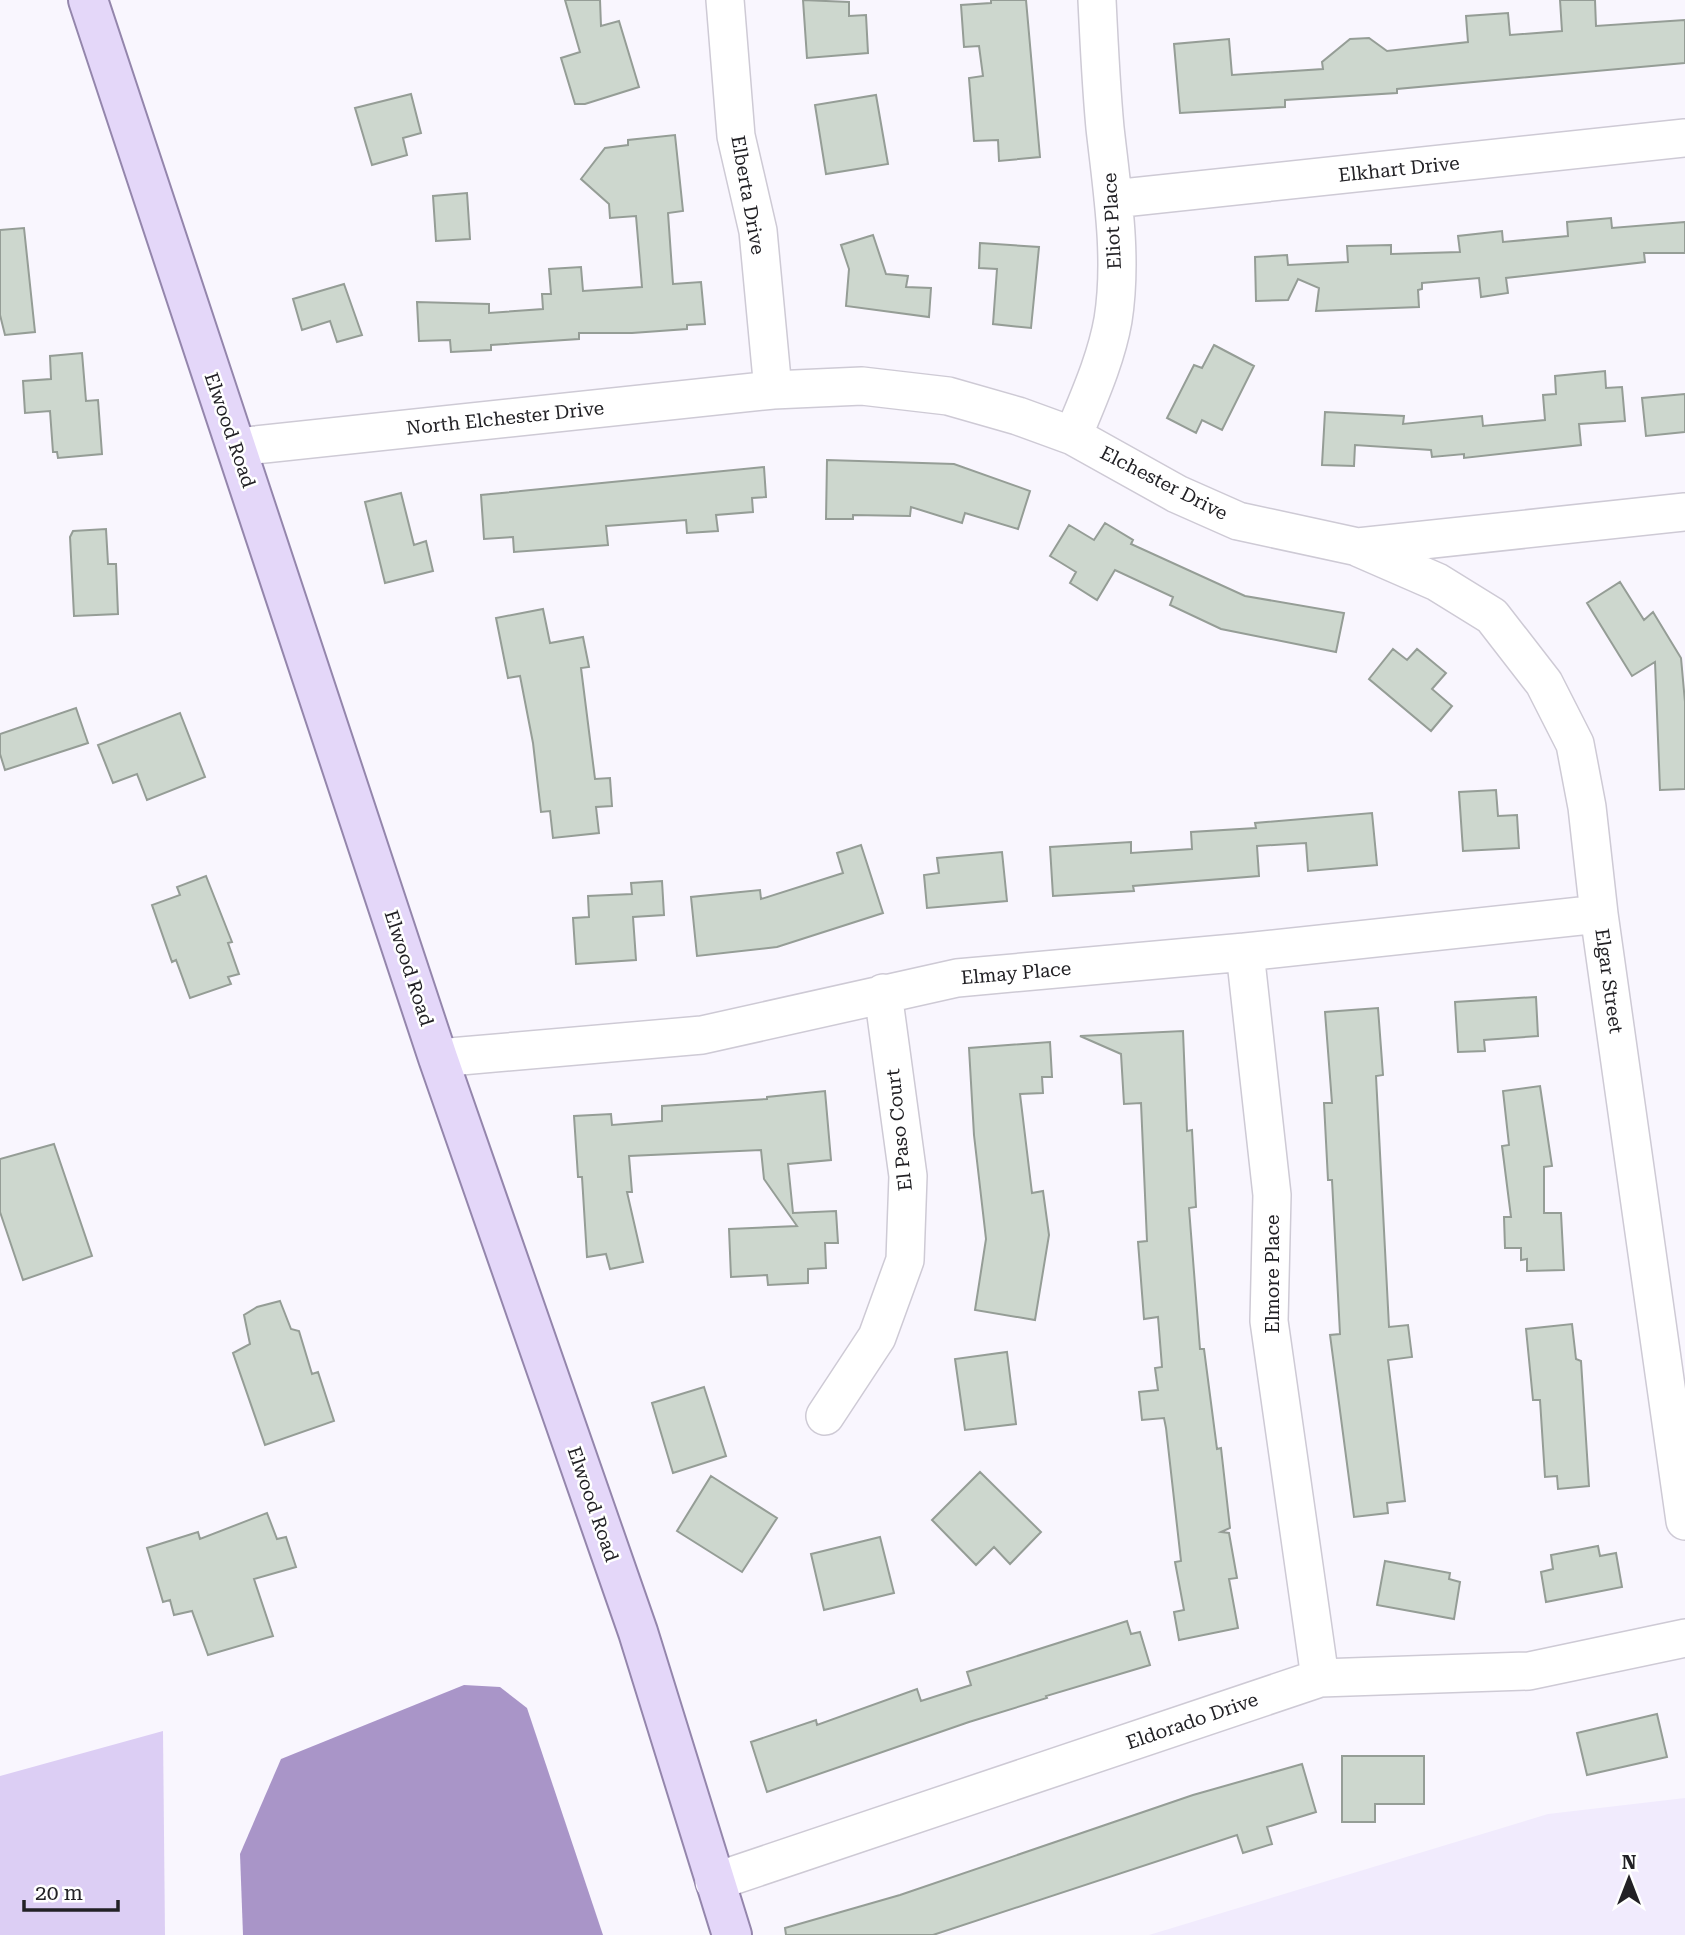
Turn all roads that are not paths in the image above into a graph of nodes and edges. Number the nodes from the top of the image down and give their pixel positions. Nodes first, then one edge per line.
1 (88, 0) edge
2 (725, 0) edge
3 (1097, 0) edge
4 (1685, 138) edge
5 (1113, 199) junction
6 (773, 390) junction
7 (1073, 436) junction
8 (237, 447) junction
9 (1685, 512) edge
10 (1358, 547) junction
11 (1599, 914) junction
12 (1245, 953) junction
13 (883, 993) junction
14 (438, 1058) junction
15 (825, 1416) dead end
16 (1685, 1521) edge
17 (1685, 1638) edge
18 (1320, 1678) junction
19 (714, 1882) junction
20 (732, 1935) edge

1 - 8 main road, Elwood Road
2 - 6 street, Elberta Drive
3 - 5 street, Eliot Place
4 - 5 street, Elkhart Drive
5 - 7 street, Eliot Place
6 - 7 street, Elchester Drive
6 - 8 street, North Elchester Drive
7 - 10 street, Elchester Drive
8 - 14 main road, Elwood Road
9 - 10 street, Elchester Drive
10 - 11 street, Elgar Street
11 - 12 street, Elmay Place
11 - 16 street, Elgar Street
12 - 13 street, Elmay Place
12 - 18 street, Elmore Place
13 - 14 street, Elmay Place
13 - 15 street, El Paso Court
14 - 19 main road, Elwood Road
17 - 18 street, Eldorado Drive
18 - 19 street, Eldorado Drive
19 - 20 main road, Elwood Road

